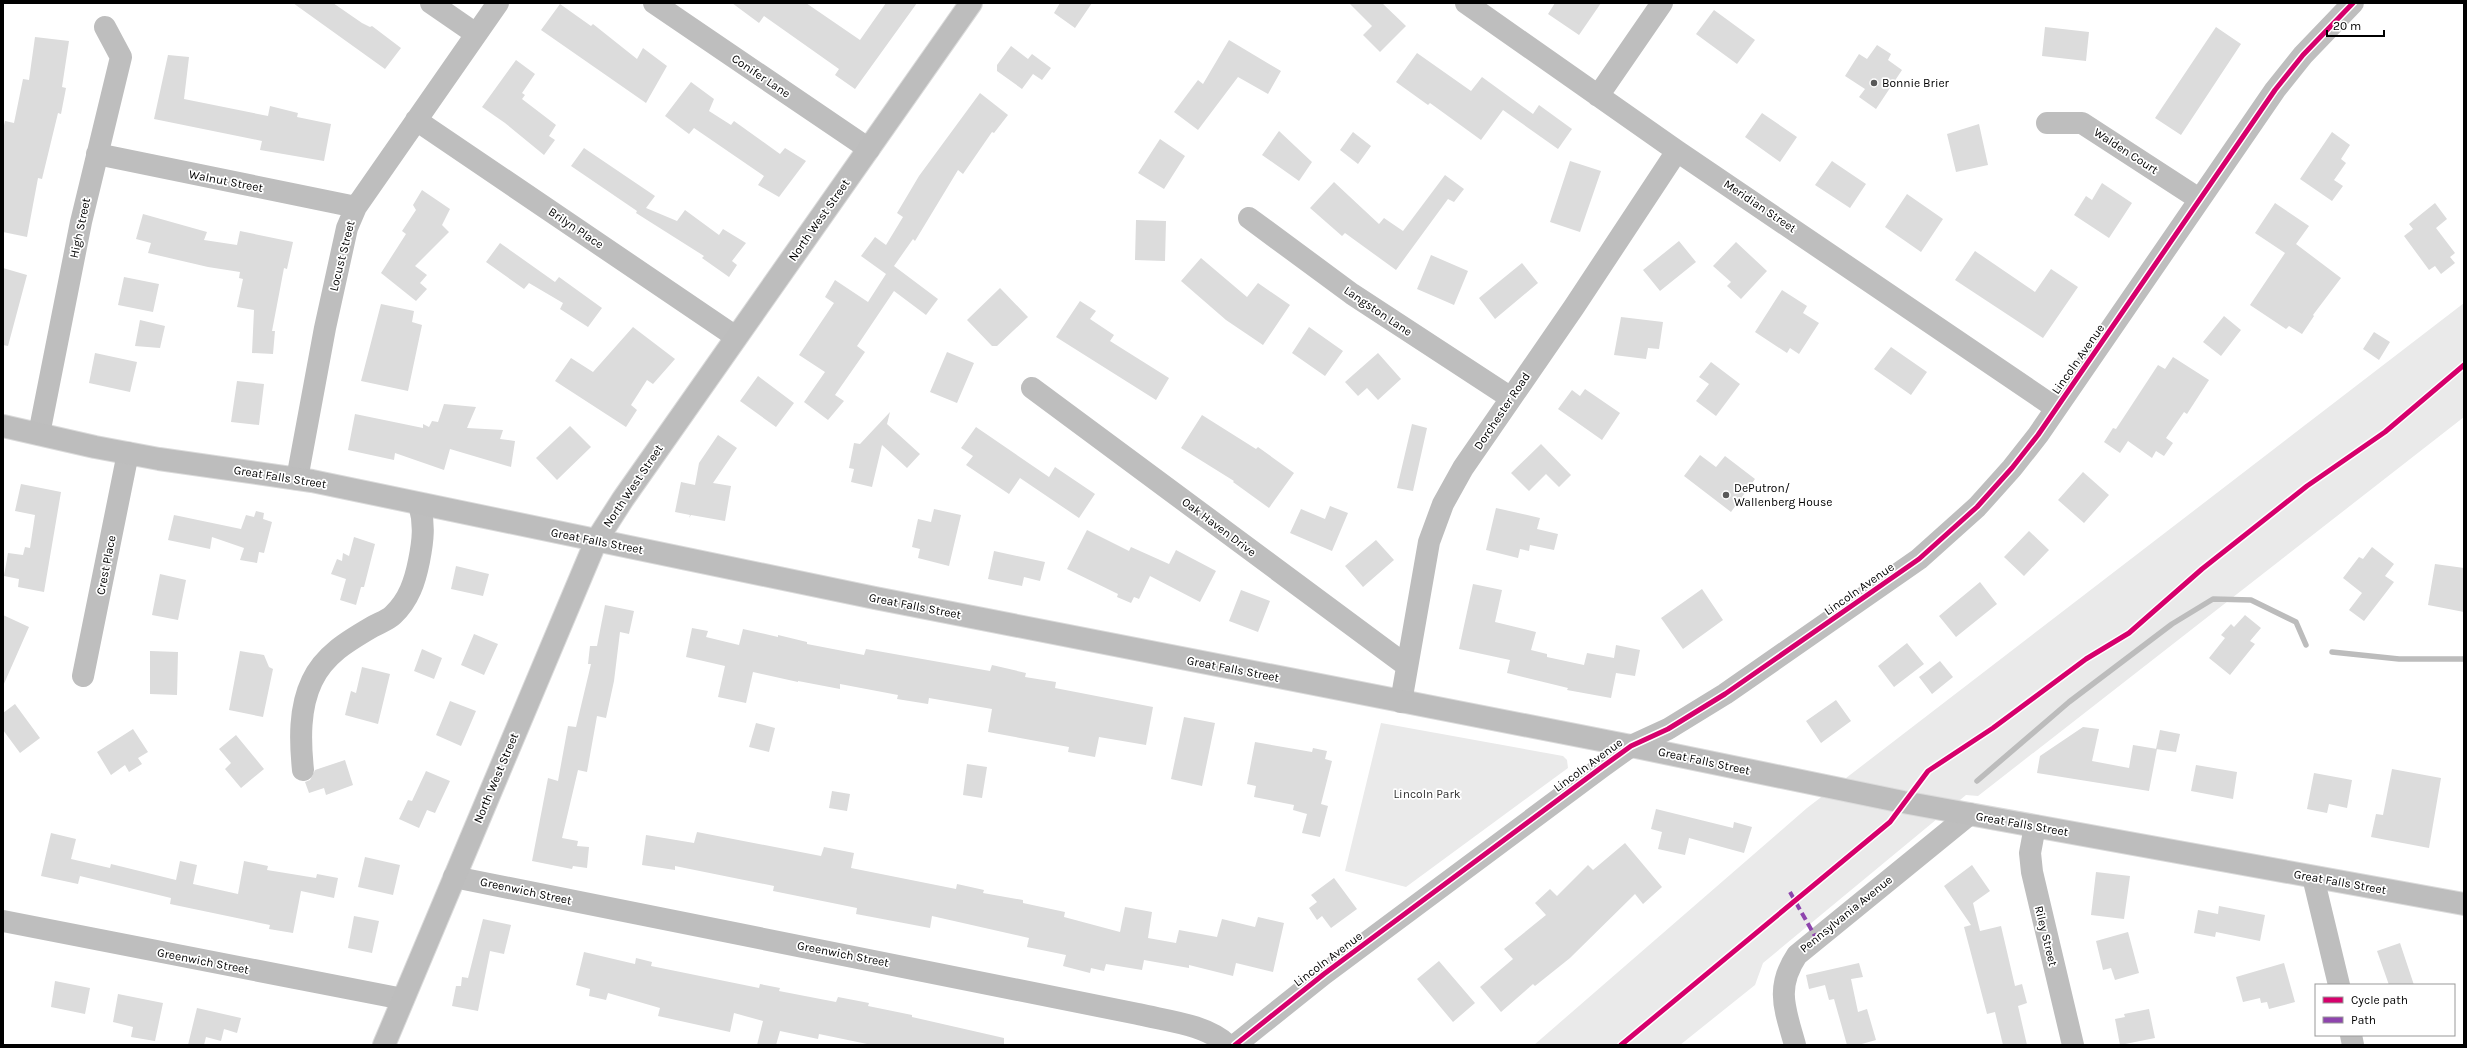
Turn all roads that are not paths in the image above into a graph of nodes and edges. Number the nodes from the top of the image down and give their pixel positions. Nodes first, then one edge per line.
1 (431, 3) edge
2 (498, 3) edge
3 (654, 3) edge
4 (971, 3) edge
5 (1466, 3) edge
6 (1662, 3) edge
7 (2353, 3) edge
8 (105, 27) dead end
9 (476, 34) junction
10 (1598, 96) junction
11 (416, 120) junction
12 (2047, 122) dead end
13 (869, 149) junction
14 (1677, 151) junction
15 (97, 154) junction
16 (2199, 199) junction
17 (356, 206) junction
18 (1249, 218) dead end
19 (736, 337) junction
20 (1032, 388) dead end
21 (1511, 398) junction
22 (2056, 408) junction
23 (3, 426) edge
24 (39, 434) junction
25 (128, 453) junction
26 (297, 479) junction
27 (419, 504) junction
28 (596, 541) junction
29 (1407, 666) junction
30 (84, 676) dead end
31 (1400, 702) junction
32 (1631, 746) junction
33 (303, 770) dead end
34 (1970, 814) junction
35 (2035, 826) junction
36 (454, 876) junction
37 (2313, 876) junction
38 (2464, 904) edge
39 (3, 921) edge
40 (2339, 984) edge
41 (403, 999) junction
42 (384, 1045) edge
43 (1228, 1045) edge
44 (1235, 1045) edge
45 (1795, 1045) edge
46 (2073, 1045) edge

1 - 9 street
2 - 9 street, Locust Street
3 - 13 street, Conifer Lane
4 - 13 main road, North West Street
5 - 10 street, Meridian Street
6 - 10 street
7 - 16 street, Lincoln Avenue
8 - 15 street, High Street
9 - 11 street, Locust Street
10 - 14 street, Meridian Street
11 - 17 street, Locust Street
11 - 19 street, Brilyn Place
12 - 16 street, Walden Court
13 - 19 main road, North West Street
14 - 21 street, Dorchester Road
14 - 22 street, Meridian Street
15 - 17 street, Walnut Street
15 - 24 street, High Street
16 - 22 street, Lincoln Avenue
17 - 26 street, Locust Street
18 - 21 street, Langston Lane
19 - 28 main road, North West Street
20 - 29 street, Oak Haven Drive
21 - 29 street, Dorchester Road
22 - 32 street, Lincoln Avenue
23 - 24 main road, Great Falls Street
24 - 25 main road, Great Falls Street
25 - 26 main road, Great Falls Street
25 - 30 street, Crest Place
26 - 27 main road, Great Falls Street
27 - 28 main road, Great Falls Street
27 - 33 street
28 - 31 main road, Great Falls Street
28 - 36 main road, North West Street
29 - 31 street, Dorchester Road
31 - 32 main road, Great Falls Street
32 - 34 main road, Great Falls Street
32 - 44 street, Lincoln Avenue
34 - 35 main road, Great Falls Street
34 - 45 street, Pennsylvania Avenue
35 - 37 main road, Great Falls Street
35 - 46 street, Riley Street
36 - 41 main road, North West Street
36 - 43 street, Greenwich Street
37 - 38 main road, Great Falls Street
37 - 40 street
39 - 41 street, Greenwich Street
41 - 42 main road, North West Street

